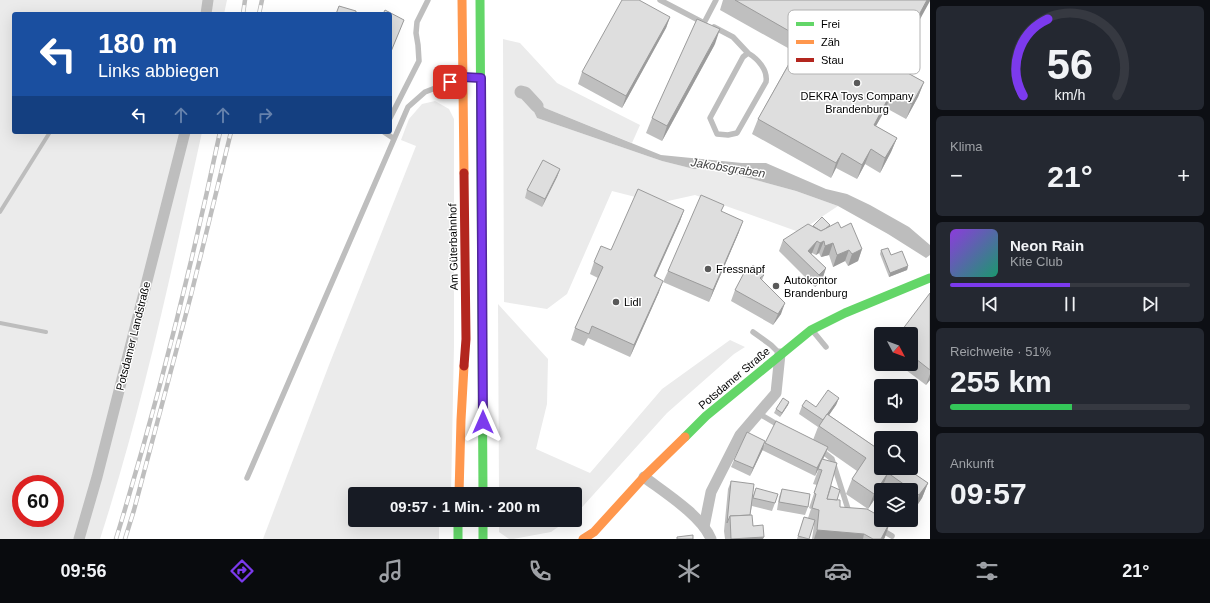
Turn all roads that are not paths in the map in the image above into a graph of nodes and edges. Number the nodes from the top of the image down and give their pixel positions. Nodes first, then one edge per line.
1 (208, 0) edge
2 (428, 0) edge
3 (462, 0) edge
4 (480, 0) edge
5 (660, 0) edge
6 (716, 0) edge
7 (206, 12) edge
8 (704, 23) junction
9 (748, 53) junction
10 (463, 77) junction
11 (481, 78) junction
12 (392, 114) edge
13 (184, 134) edge
14 (387, 134) edge
15 (393, 138) junction
16 (929, 278) edge
17 (811, 330) junction
18 (753, 332) dead end
19 (826, 347) dead end
20 (780, 354) junction
21 (758, 413) junction
22 (786, 429) edge
23 (816, 446) edge
24 (644, 477) junction
25 (248, 478) dead end
26 (459, 487) edge
27 (483, 487) edge
28 (855, 516) edge
29 (458, 527) edge
30 (483, 527) edge
31 (704, 527) junction
32 (876, 527) edge
33 (892, 536) dead end
34 (79, 539) edge
35 (458, 539) edge
36 (483, 539) edge
37 (583, 539) edge
38 (711, 539) edge

1 - 7 street
2 - 12 lane
3 - 10 main road, Am Güterbahnhof
4 - 11 main road
5 - 8 lane
6 - 8 lane
8 - 9 lane
9 - 9 lane
10 - 11 main road
10 - 15 lane
10 - 26 main road, Am Güterbahnhof
11 - 27 main road
13 - 34 street, Potsdamer Landstraße
14 - 15 lane
15 - 25 lane
16 - 17 main road, Potsdamer Straße
17 - 19 lane
17 - 20 main road, Potsdamer Straße
18 - 20 lane
20 - 21 street
20 - 24 main road, Potsdamer Straße
21 - 22 lane
21 - 31 street
23 - 28 lane
24 - 31 street
24 - 37 main road, Potsdamer Straße
29 - 35 main road
30 - 36 main road
31 - 38 street
32 - 33 lane

